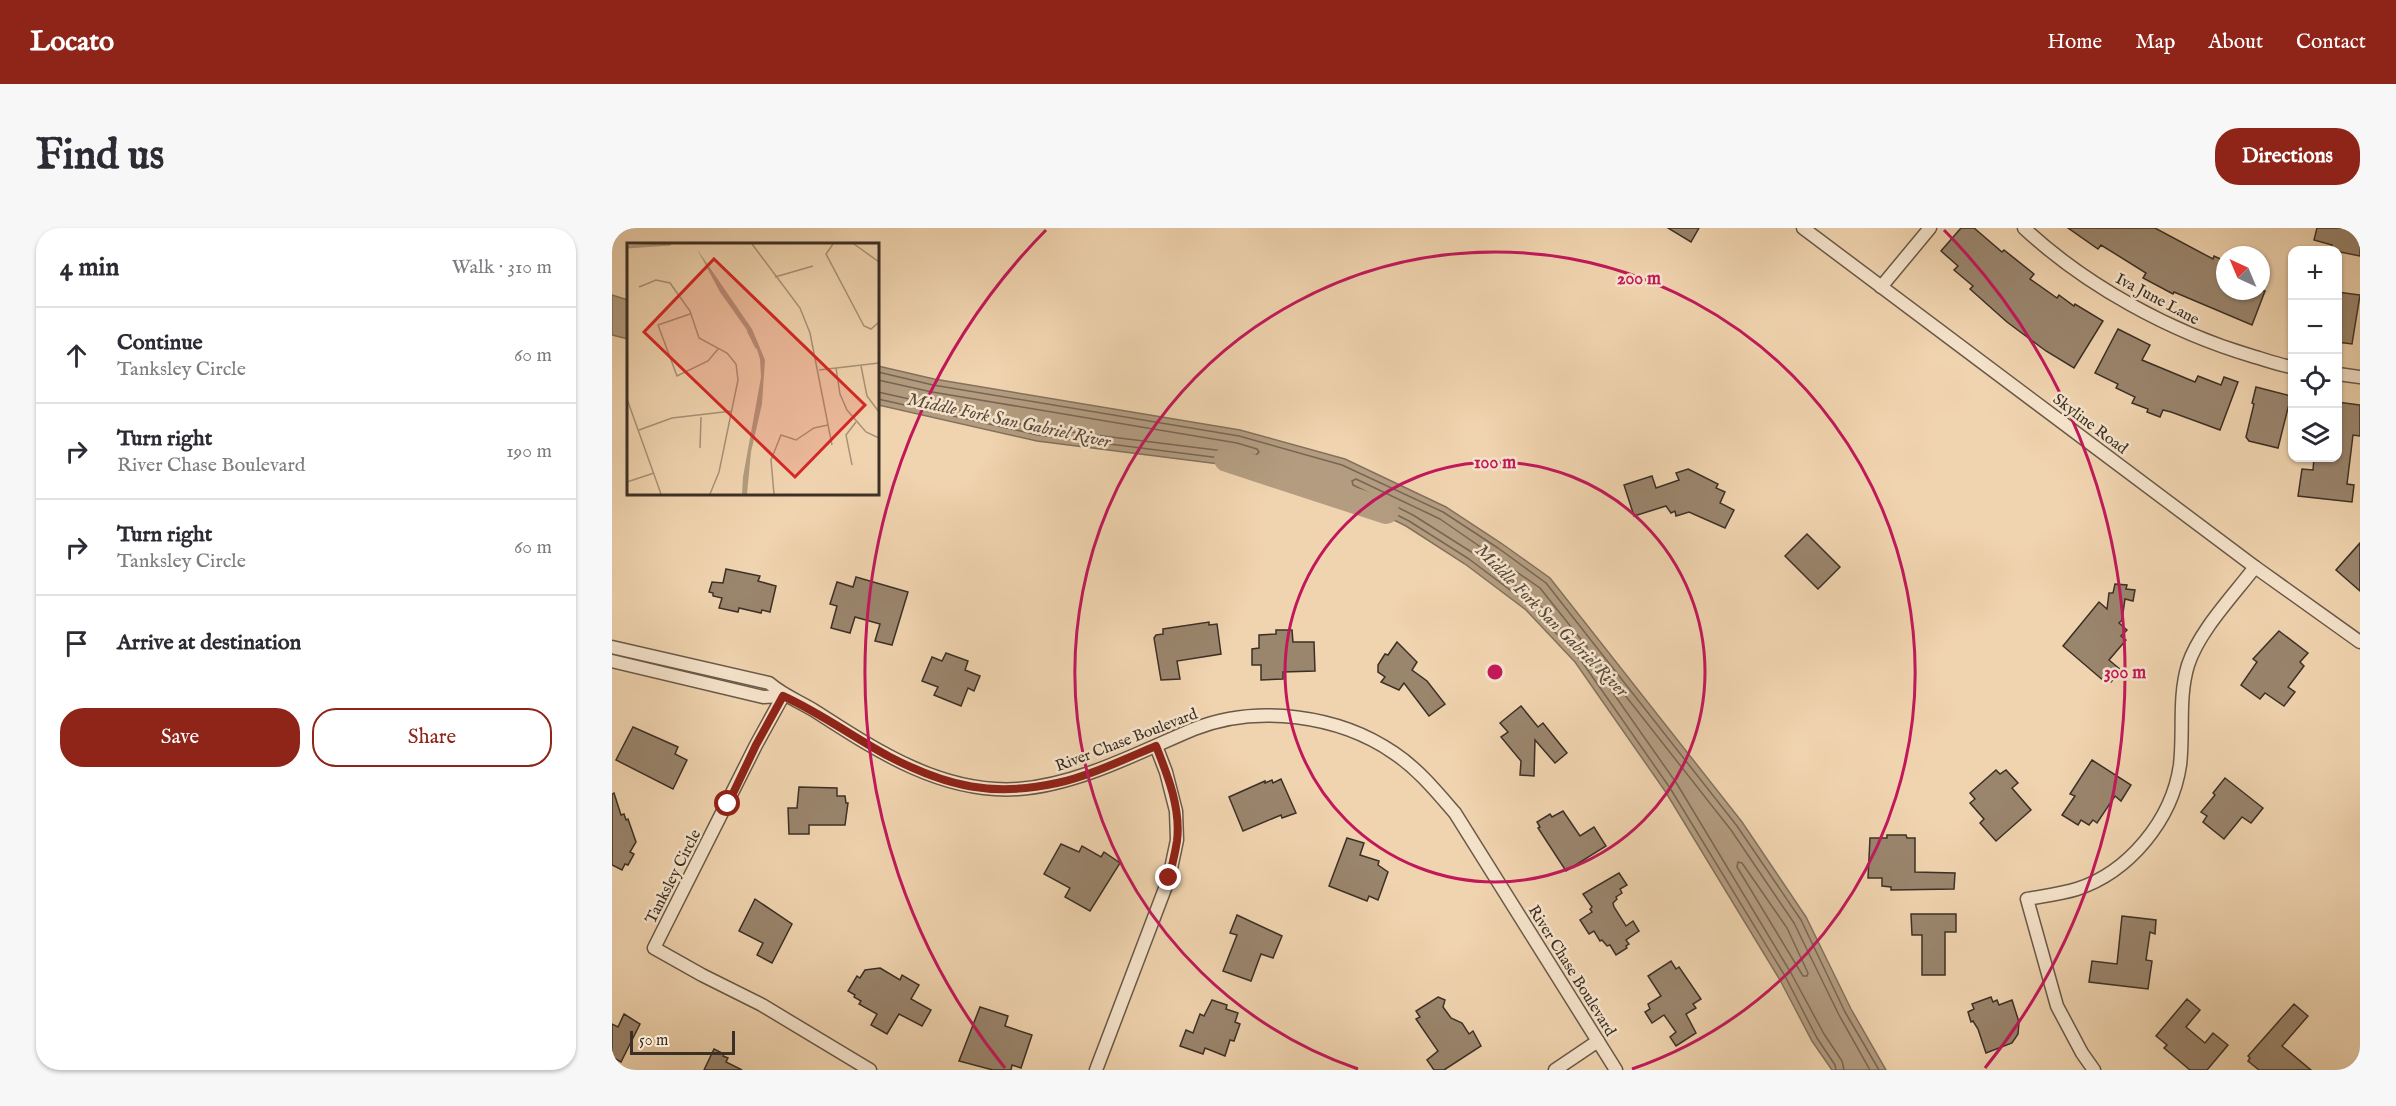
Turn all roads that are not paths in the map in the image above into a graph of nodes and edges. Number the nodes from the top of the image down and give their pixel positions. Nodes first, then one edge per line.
1 (1803, 228) edge
2 (1930, 228) edge
3 (2024, 228) edge
4 (1881, 287) junction
5 (2288, 366) edge
6 (2342, 375) edge
7 (2360, 377) edge
8 (2255, 567) junction
9 (2360, 642) edge
10 (612, 647) edge
11 (612, 661) edge
12 (783, 696) junction
13 (1156, 746) junction
14 (1598, 1041) junction
15 (870, 1070) edge
16 (1096, 1070) edge
17 (1555, 1070) edge
18 (1616, 1070) edge
19 (2094, 1070) edge

1 - 4 street, Skyline Road
2 - 4 street
3 - 5 street, Iva June Lane
4 - 8 street, Skyline Road
6 - 7 street
8 - 9 street, Skyline Road
8 - 19 street
10 - 12 street, River Chase Boulevard
11 - 12 street, River Chase Boulevard
12 - 13 street, River Chase Boulevard
12 - 15 street, Tanksley Circle
13 - 14 street, River Chase Boulevard
13 - 16 street
14 - 17 street
14 - 18 street, River Chase Boulevard

